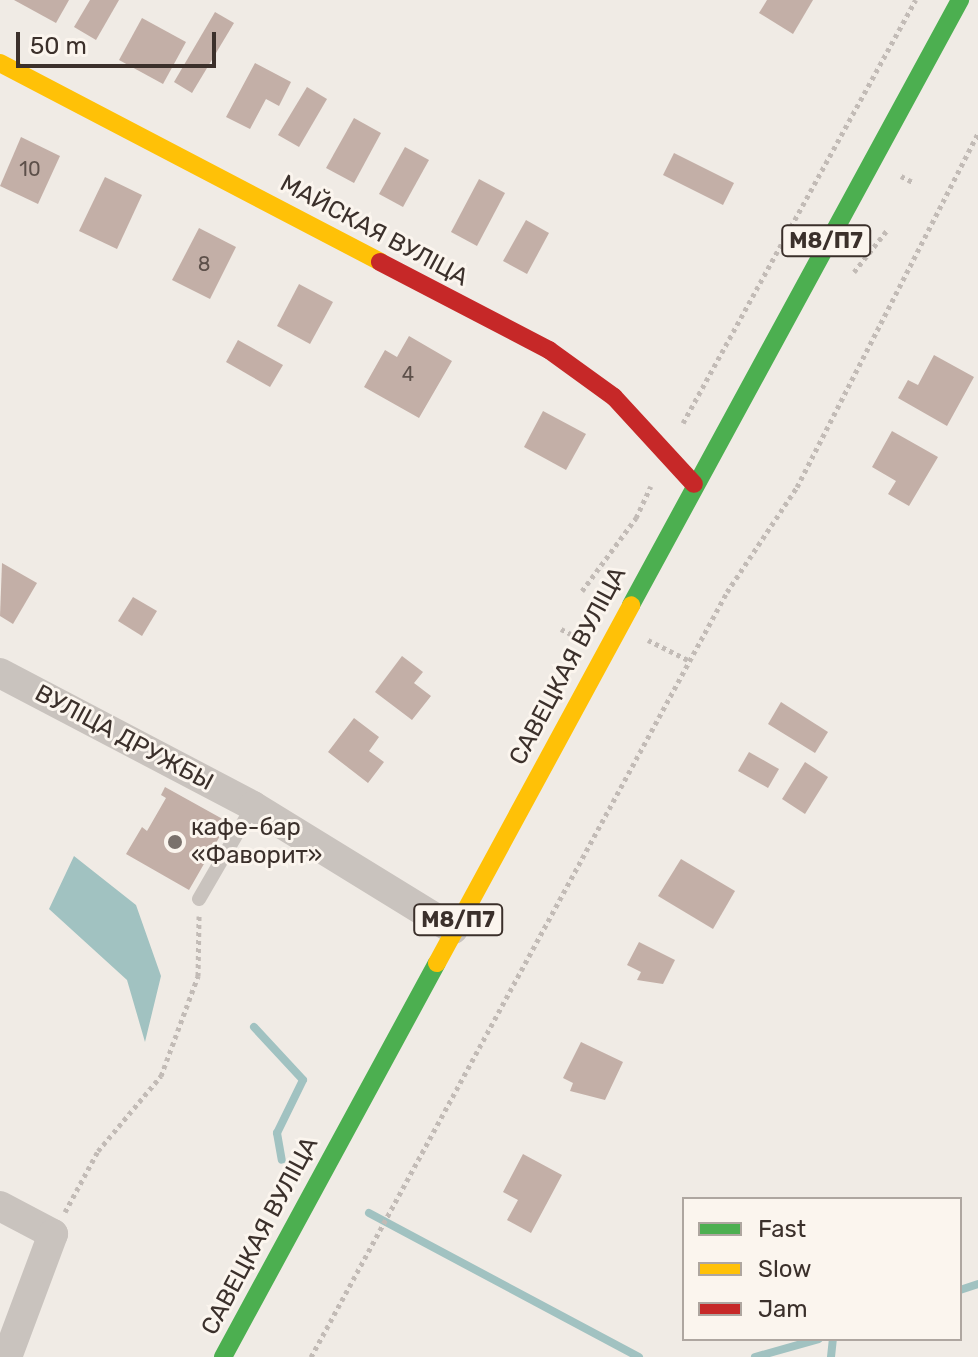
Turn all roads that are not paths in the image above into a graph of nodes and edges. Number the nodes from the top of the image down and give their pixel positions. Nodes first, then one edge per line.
1 (960, 0) edge
2 (0, 63) edge
3 (694, 484) junction
4 (0, 673) edge
5 (253, 806) junction
6 (199, 899) road end
7 (453, 929) junction
8 (0, 1206) edge
9 (7, 1357) edge
10 (223, 1357) edge

1 - 3 main road, САВЕЦКАЯ ВУЛІЦА / М8/П7
2 - 3 main road, МАЙСКАЯ ВУЛІЦА
3 - 7 main road, САВЕЦКАЯ ВУЛІЦА / М8/П7
4 - 5 street, ВУЛІЦА ДРУЖБЫ
5 - 6 lane
5 - 7 street, ВУЛІЦА ДРУЖБЫ
7 - 10 main road, САВЕЦКАЯ ВУЛІЦА / М8/П7
8 - 9 street

